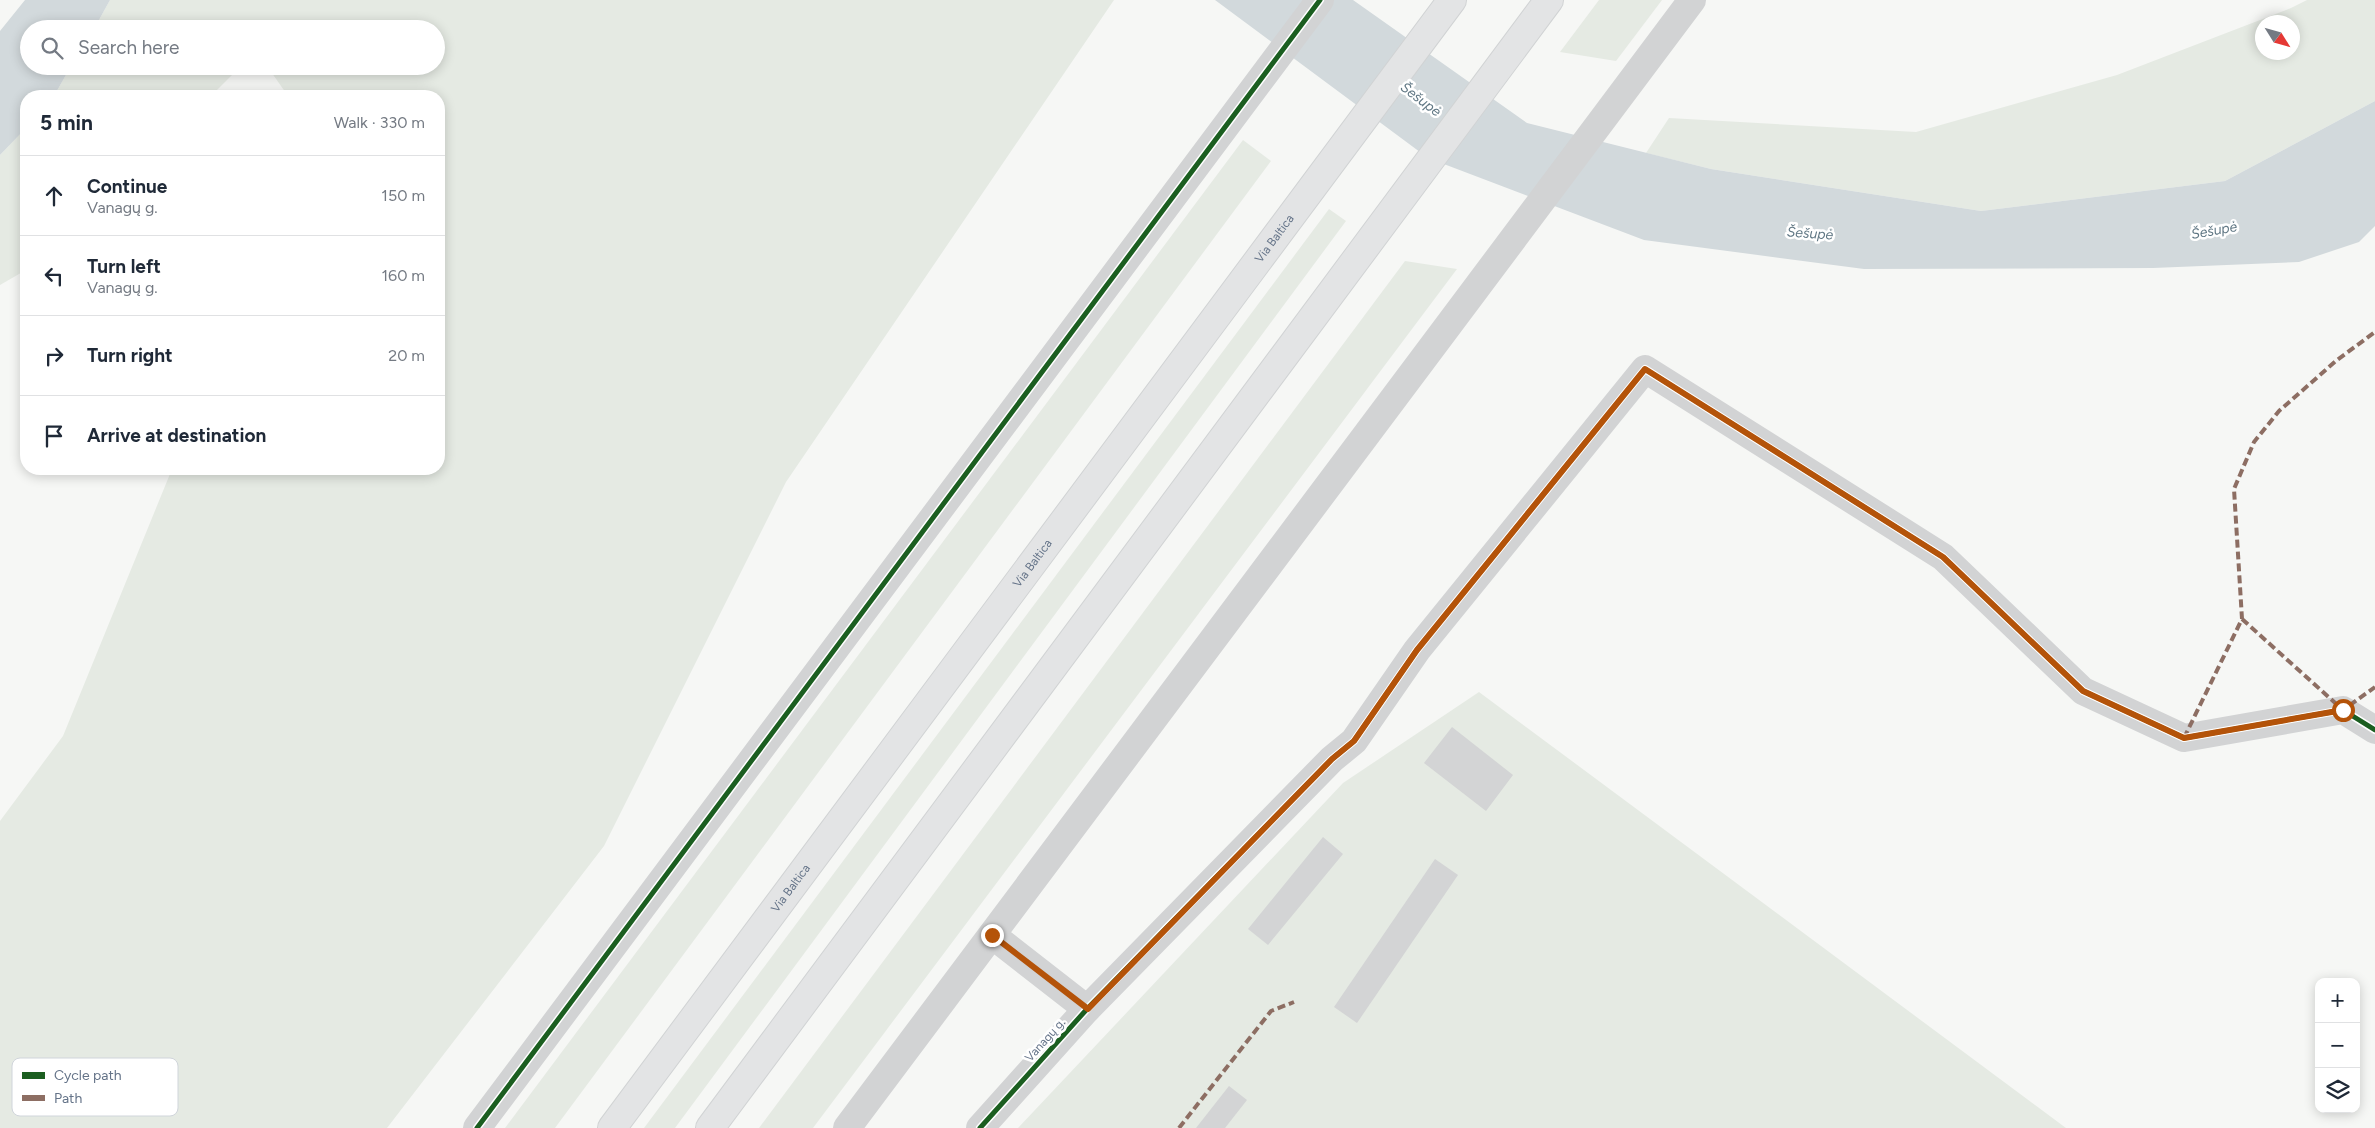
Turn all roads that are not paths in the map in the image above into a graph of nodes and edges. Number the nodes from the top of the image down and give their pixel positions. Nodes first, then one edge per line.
1 (1320, 0) edge
2 (1452, 0) edge
3 (1692, 0) edge
4 (1542, 9) edge
5 (2375, 730) edge
6 (992, 935) junction
7 (1088, 1009) junction
8 (477, 1128) edge
9 (612, 1128) edge
10 (710, 1128) edge
11 (847, 1128) edge
12 (980, 1128) edge

1 - 8 street
2 - 9 highway, Via Baltica
3 - 6 street
4 - 10 highway
5 - 7 street, Vanagų g.
6 - 7 street
6 - 11 street
7 - 12 street, Vanagų g.

